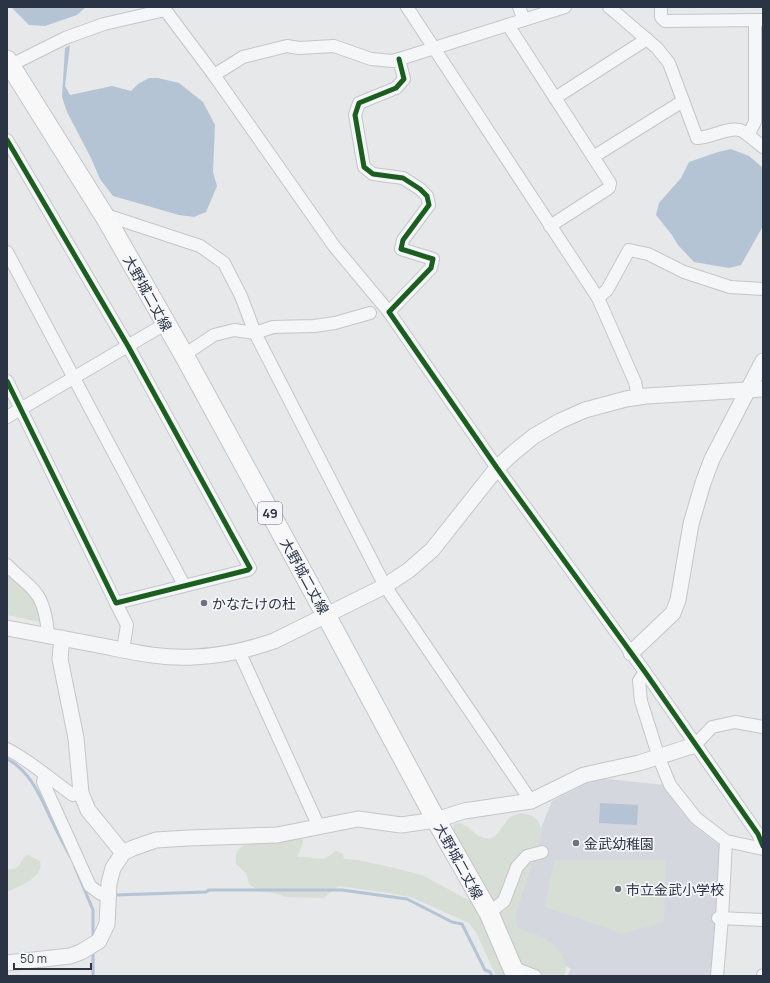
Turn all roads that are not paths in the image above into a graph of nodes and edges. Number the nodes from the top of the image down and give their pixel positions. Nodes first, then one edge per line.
1 (407, 7) edge
2 (519, 7) edge
3 (565, 7) edge
4 (609, 7) edge
5 (661, 7) edge
6 (164, 8) edge
7 (524, 20) junction
8 (759, 20) edge
9 (508, 25) junction
10 (647, 39) junction
11 (432, 48) junction
12 (399, 59) junction
13 (8, 64) edge
14 (214, 75) junction
15 (555, 98) junction
16 (683, 101) junction
17 (748, 135) junction
18 (7, 140) edge
19 (763, 147) edge
20 (593, 157) junction
21 (107, 220) junction
22 (550, 226) junction
23 (7, 252) edge
24 (763, 289) edge
25 (598, 298) junction
26 (389, 312) junction
27 (370, 313) dead end
28 (165, 324) junction
29 (255, 333) junction
30 (128, 346) junction
31 (184, 355) junction
32 (763, 361) edge
33 (74, 377) junction
34 (7, 381) edge
35 (763, 389) edge
36 (748, 390) junction
37 (638, 397) junction
38 (21, 410) junction
39 (7, 416) edge
40 (497, 468) junction
41 (7, 565) edge
42 (184, 586) junction
43 (385, 586) junction
44 (116, 603) junction
45 (326, 615) junction
46 (7, 628) edge
47 (55, 636) junction
48 (123, 650) junction
49 (239, 651) junction
50 (631, 653) junction
51 (645, 672) junction
52 (763, 727) edge
53 (695, 745) junction
54 (7, 749) edge
55 (659, 758) junction
56 (45, 776) junction
57 (81, 793) junction
58 (531, 801) junction
59 (436, 820) junction
60 (319, 827) junction
61 (726, 841) junction
62 (763, 848) edge
63 (542, 852) dead end
64 (123, 853) junction
65 (109, 894) junction
66 (489, 913) junction
67 (720, 918) junction
68 (763, 920) edge
69 (7, 963) edge
70 (514, 971) edge
71 (535, 976) edge
72 (716, 976) edge

1 - 11 street
2 - 7 street
3 - 7 street
4 - 10 street
5 - 8 street
6 - 13 street
6 - 14 street
7 - 9 street
8 - 17 street
9 - 11 street
9 - 15 street
10 - 15 street
10 - 16 street
11 - 12 street
11 - 22 street
12 - 14 street
12 - 26 street
13 - 21 main road, 大野城二丈線 / 49
14 - 26 street
15 - 20 street
16 - 17 street
16 - 20 street
17 - 19 street
18 - 30 street
20 - 22 street
21 - 28 main road, 大野城二丈線 / 49
21 - 29 street
22 - 25 street
23 - 33 street
24 - 25 street
25 - 37 street
26 - 40 street
27 - 29 street
28 - 30 street
28 - 31 main road, 大野城二丈線 / 49
29 - 31 street
29 - 43 street
30 - 33 street
30 - 42 street
31 - 45 main road, 大野城二丈線 / 49
32 - 36 street
33 - 38 street
33 - 42 street
34 - 38 street
35 - 36 street
36 - 37 street
36 - 50 street
37 - 40 street
38 - 39 street
38 - 44 street
40 - 43 street
40 - 50 street
41 - 47 street
42 - 44 street
43 - 45 street
43 - 58 street
44 - 48 street
45 - 49 street
45 - 59 main road, 大野城二丈線 / 49
46 - 47 street
47 - 48 street
47 - 57 street
48 - 49 street
49 - 60 street
50 - 51 street
51 - 53 street
51 - 55 street
52 - 53 street
53 - 55 street
53 - 62 street
54 - 56 street
55 - 58 street
55 - 61 street
56 - 57 street
56 - 65 street
57 - 64 street
58 - 59 street
59 - 60 street
59 - 66 main road, 大野城二丈線 / 49
60 - 64 street
61 - 62 street
61 - 67 street
63 - 66 street
64 - 65 street
65 - 69 street
66 - 70 main road, 大野城二丈線 / 49
67 - 68 street
67 - 72 street
70 - 71 street

